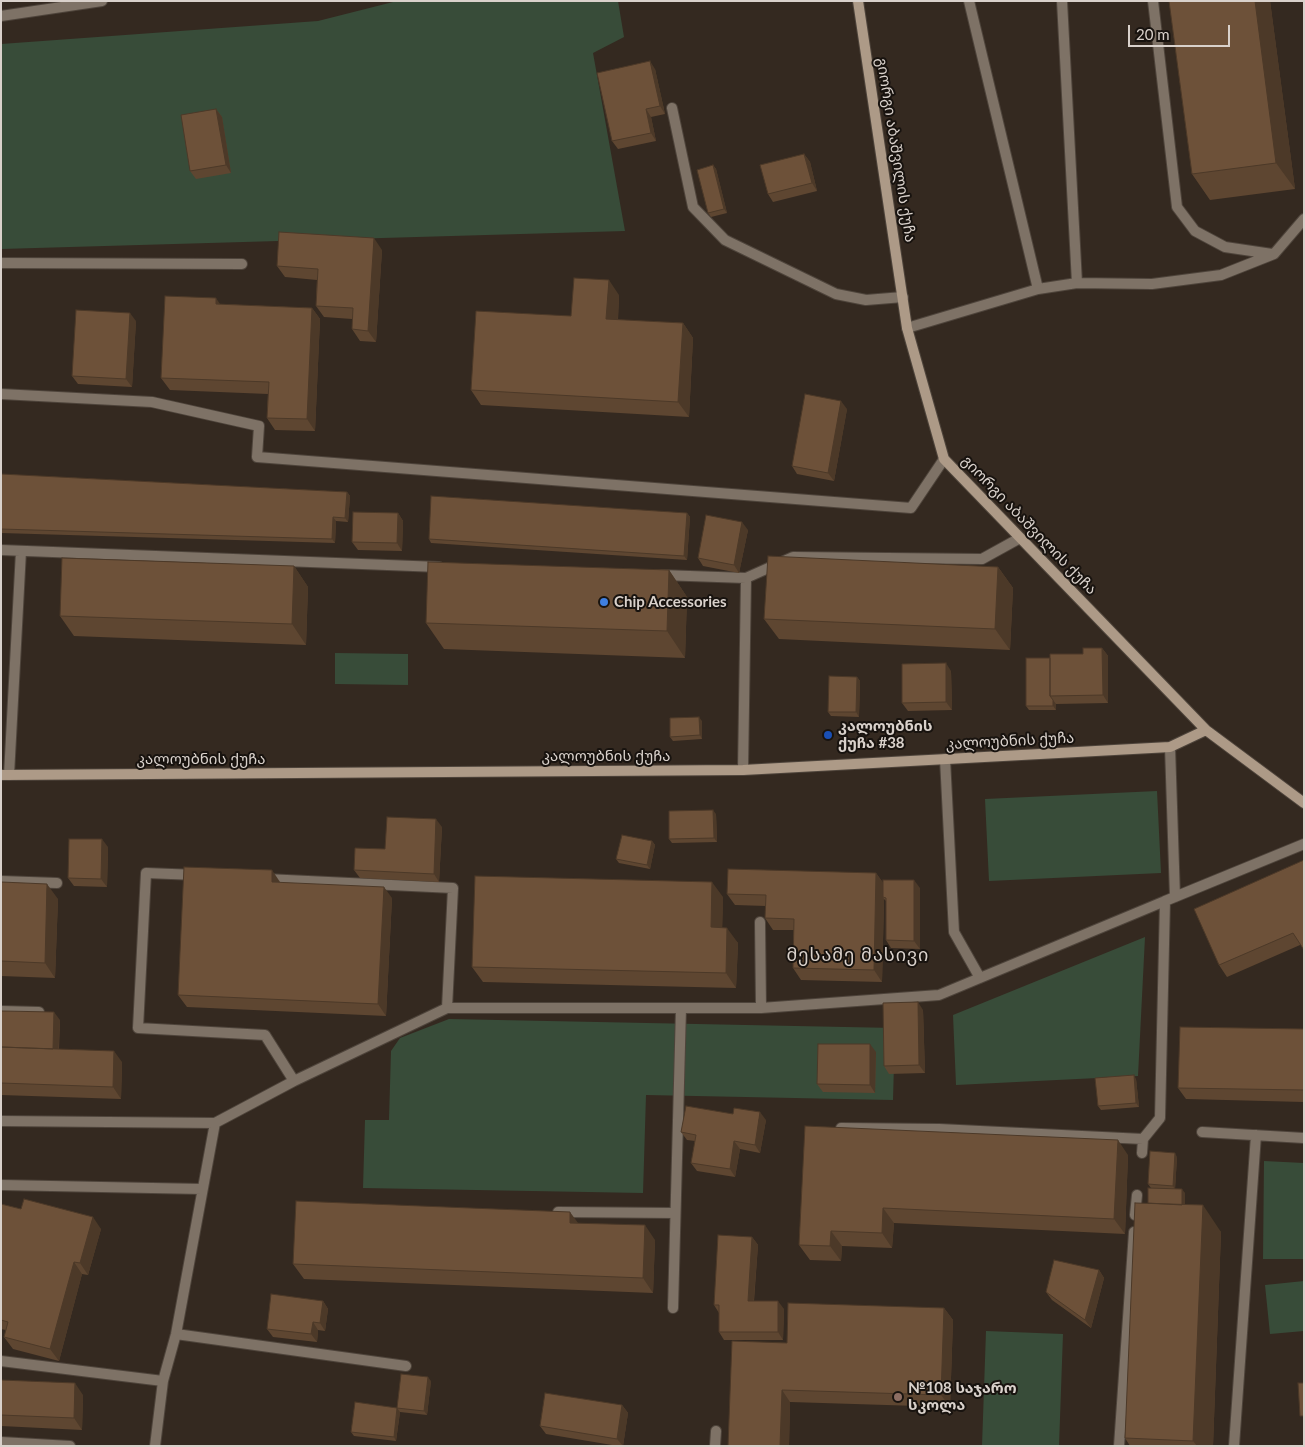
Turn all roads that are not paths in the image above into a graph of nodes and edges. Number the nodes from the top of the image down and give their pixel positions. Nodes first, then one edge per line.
1 (102, 1) edge
2 (858, 1) edge
3 (969, 1) edge
4 (1062, 1) edge
5 (1153, 1) edge
6 (1, 16) edge
7 (672, 108) dead end
8 (1304, 220) edge
9 (1274, 254) junction
10 (1, 263) edge
11 (242, 264) dead end
12 (1077, 283) junction
13 (1038, 289) junction
14 (903, 296) junction
15 (907, 328) junction
16 (1, 394) edge
17 (944, 459) junction
18 (1020, 538) junction
19 (1, 550) edge
20 (21, 551) junction
21 (448, 567) edge
22 (647, 574) edge
23 (746, 578) junction
24 (1206, 730) junction
25 (1170, 747) junction
26 (945, 759) junction
27 (744, 770) junction
28 (5, 775) edge
29 (1304, 803) edge
30 (1304, 844) edge
31 (206, 876) edge
32 (255, 878) edge
33 (1, 880) edge
34 (57, 883) dead end
35 (1175, 897) junction
36 (1165, 901) junction
37 (760, 922) dead end
38 (980, 978) junction
39 (447, 1008) junction
40 (681, 1008) junction
41 (761, 1008) junction
42 (1, 1011) edge
43 (42, 1012) edge
44 (294, 1081) junction
45 (1, 1121) edge
46 (215, 1123) junction
47 (832, 1128) edge
48 (1202, 1132) dead end
49 (1256, 1135) junction
50 (1304, 1138) edge
51 (1143, 1139) junction
52 (1142, 1153) dead end
53 (1, 1185) edge
54 (202, 1189) junction
55 (1137, 1195) dead end
56 (549, 1212) edge
57 (676, 1213) junction
58 (673, 1308) dead end
59 (176, 1334) junction
60 (1, 1361) edge
61 (406, 1366) dead end
62 (163, 1381) junction
63 (716, 1431) dead end
64 (1, 1442) edge
65 (70, 1446) edge
66 (155, 1446) edge
67 (715, 1446) edge
68 (1119, 1446) edge
69 (1234, 1446) edge

1 - 6 lane
2 - 14 street, გიორგი აბაშვილის ქუჩა
3 - 13 lane
4 - 12 lane
5 - 9 lane
7 - 14 lane
8 - 9 lane
9 - 12 lane
10 - 11 lane
12 - 13 lane
13 - 15 lane
14 - 15 street, გიორგი აბაშვილის ქუჩა
15 - 17 street, გიორგი აბაშვილის ქუჩა
16 - 17 lane
17 - 18 street, გიორგი აბაშვილის ქუჩა
18 - 23 lane
18 - 24 street, გიორგი აბაშვილის ქუჩა
19 - 20 lane
20 - 21 lane
20 - 28 lane
22 - 23 lane
23 - 27 lane
24 - 25 street, კალოუბნის ქუჩა
24 - 29 street, გიორგი აბაშვილის ქუჩა
25 - 26 street, კალოუბნის ქუჩა
25 - 35 lane
26 - 27 street, კალოუბნის ქუჩა
26 - 38 lane
27 - 28 street, კალოუბნის ქუჩა
30 - 35 lane
31 - 44 lane
32 - 39 lane
33 - 34 lane
35 - 36 lane
36 - 38 lane
36 - 51 lane
37 - 41 lane
38 - 41 lane
39 - 40 lane
39 - 44 lane
40 - 41 lane
40 - 57 lane
42 - 43 lane
44 - 46 lane
45 - 46 lane
46 - 54 lane
47 - 51 lane
48 - 49 lane
49 - 50 lane
49 - 69 lane
51 - 52 lane
53 - 54 lane
54 - 59 lane
55 - 68 lane
56 - 57 lane
57 - 58 lane
59 - 61 lane
59 - 62 lane
60 - 62 lane
62 - 66 lane
63 - 67 lane
64 - 65 lane

